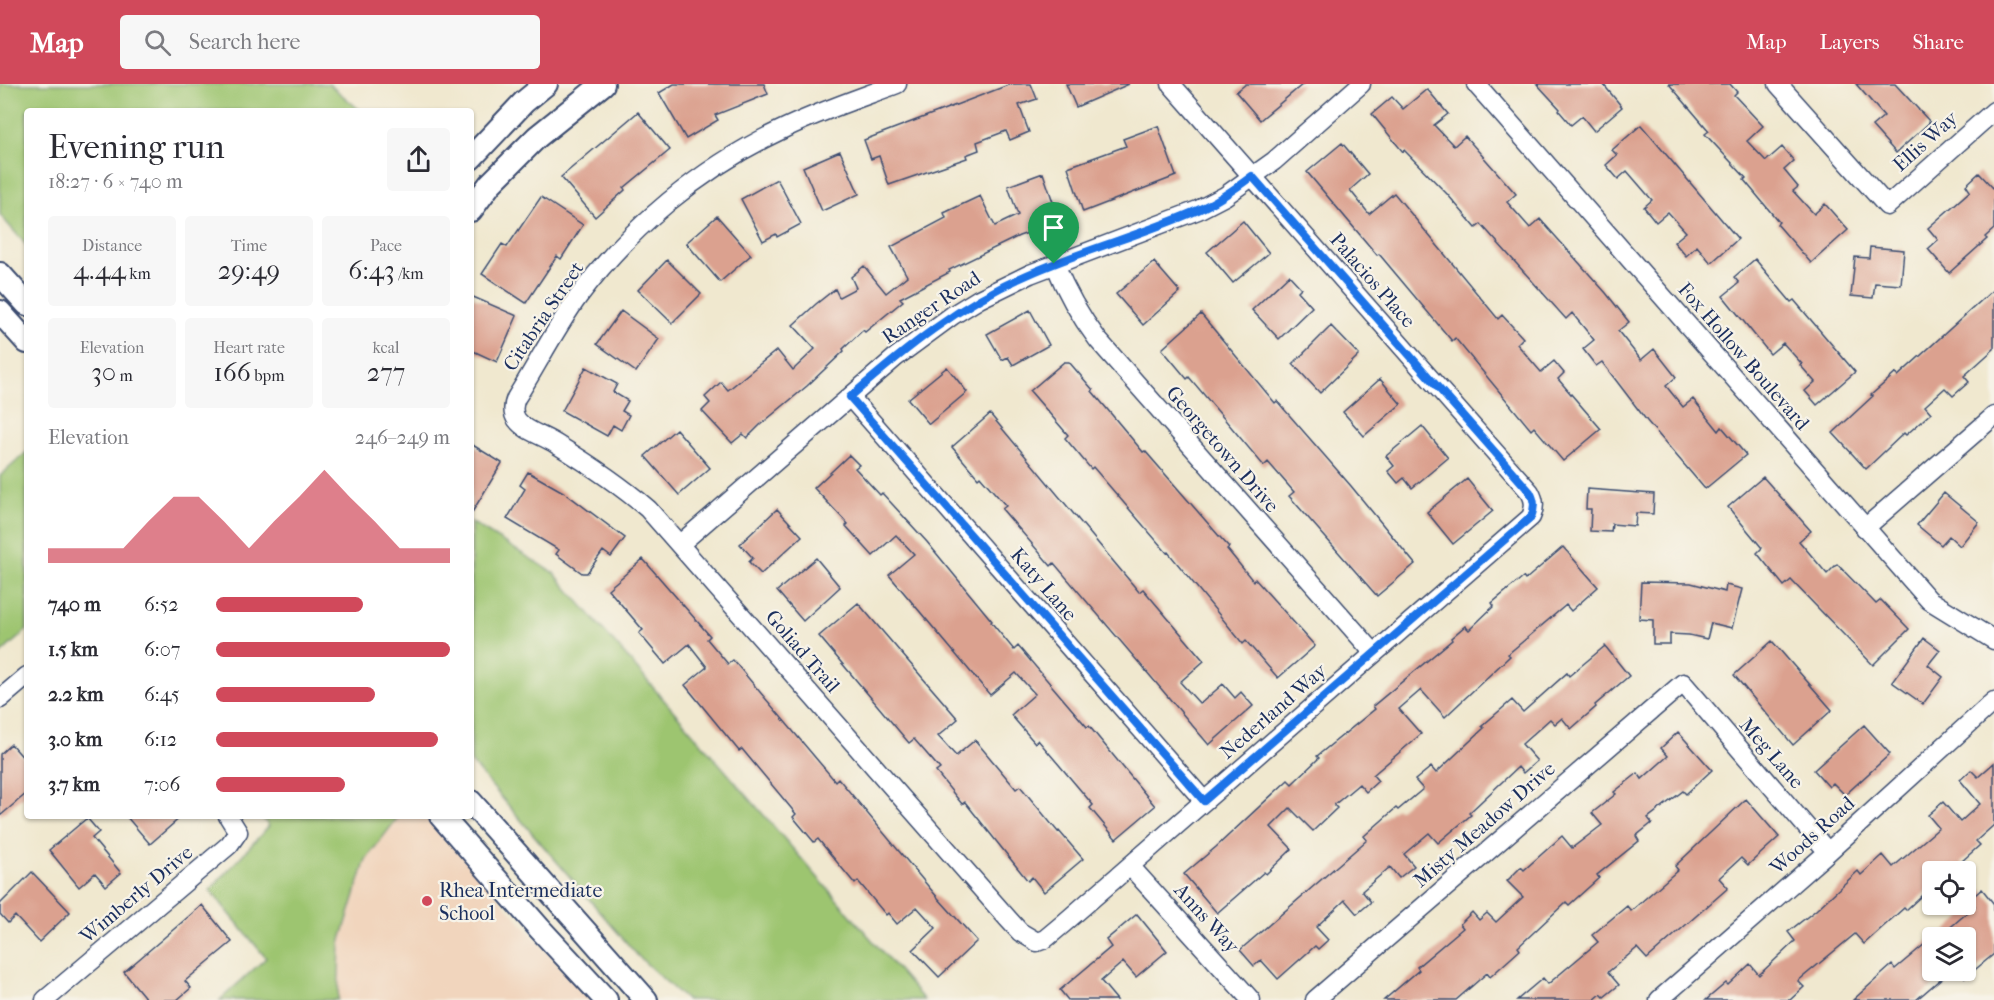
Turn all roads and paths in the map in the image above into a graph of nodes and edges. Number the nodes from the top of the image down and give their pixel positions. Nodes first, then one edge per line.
1 (546, 84) edge
2 (603, 84) edge
3 (897, 84) edge
4 (1171, 84) edge
5 (1360, 84) edge
6 (1476, 84) edge
7 (1778, 84) edge
8 (869, 89) edge
9 (1994, 111) edge
10 (474, 155) edge
11 (1252, 176) junction
12 (474, 206) edge
13 (1054, 264) junction
14 (0, 274) edge
15 (24, 301) edge
16 (0, 312) edge
17 (24, 339) edge
18 (850, 397) junction
19 (513, 415) joint
20 (1994, 416) edge
21 (1534, 509) joint
22 (1865, 528) junction
23 (680, 544) junction
24 (1994, 640) edge
25 (1374, 653) junction
26 (24, 679) edge
27 (1683, 683) joint
28 (0, 699) edge
29 (1994, 701) edge
30 (1204, 801) junction
31 (474, 805) edge
32 (230, 819) edge
33 (444, 819) edge
34 (1828, 852) junction
35 (1130, 866) junction
36 (1037, 942) joint
37 (45, 1000) edge
38 (606, 1000) edge
39 (646, 1000) edge
40 (1251, 1000) edge
41 (1315, 1000) edge
42 (1659, 1000) edge

1 - 10 street
2 - 12 street
3 - 8 street, Citabria Street
4 - 11 street, Palacios Place
5 - 11 street, Ranger Road
6 - 22 street, Fox Hollow Boulevard
7 - 9 street, Ellis Way
8 - 19 street, Citabria Street
11 - 13 street, Ranger Road
11 - 21 street, Palacios Place
13 - 18 street, Ranger Road
13 - 25 street, Georgetown Drive
14 - 15 street
16 - 17 street
18 - 23 street, Ranger Road
18 - 30 street, Katy Lane
19 - 23 street, Goliad Trail
20 - 22 street
21 - 25 street, Nederland Way
22 - 24 street, Fox Hollow Boulevard
23 - 36 street, Goliad Trail
25 - 30 street, Nederland Way
26 - 28 street
27 - 34 street, Meg Lane
27 - 41 street, Misty Meadow Drive
29 - 34 street, Woods Road
30 - 35 street, Nederland Way
31 - 39 street
32 - 37 street, Wimberly Drive
33 - 38 street
34 - 42 street, Woods Road
35 - 36 street, Nederland Way
35 - 40 street, Anns Way

